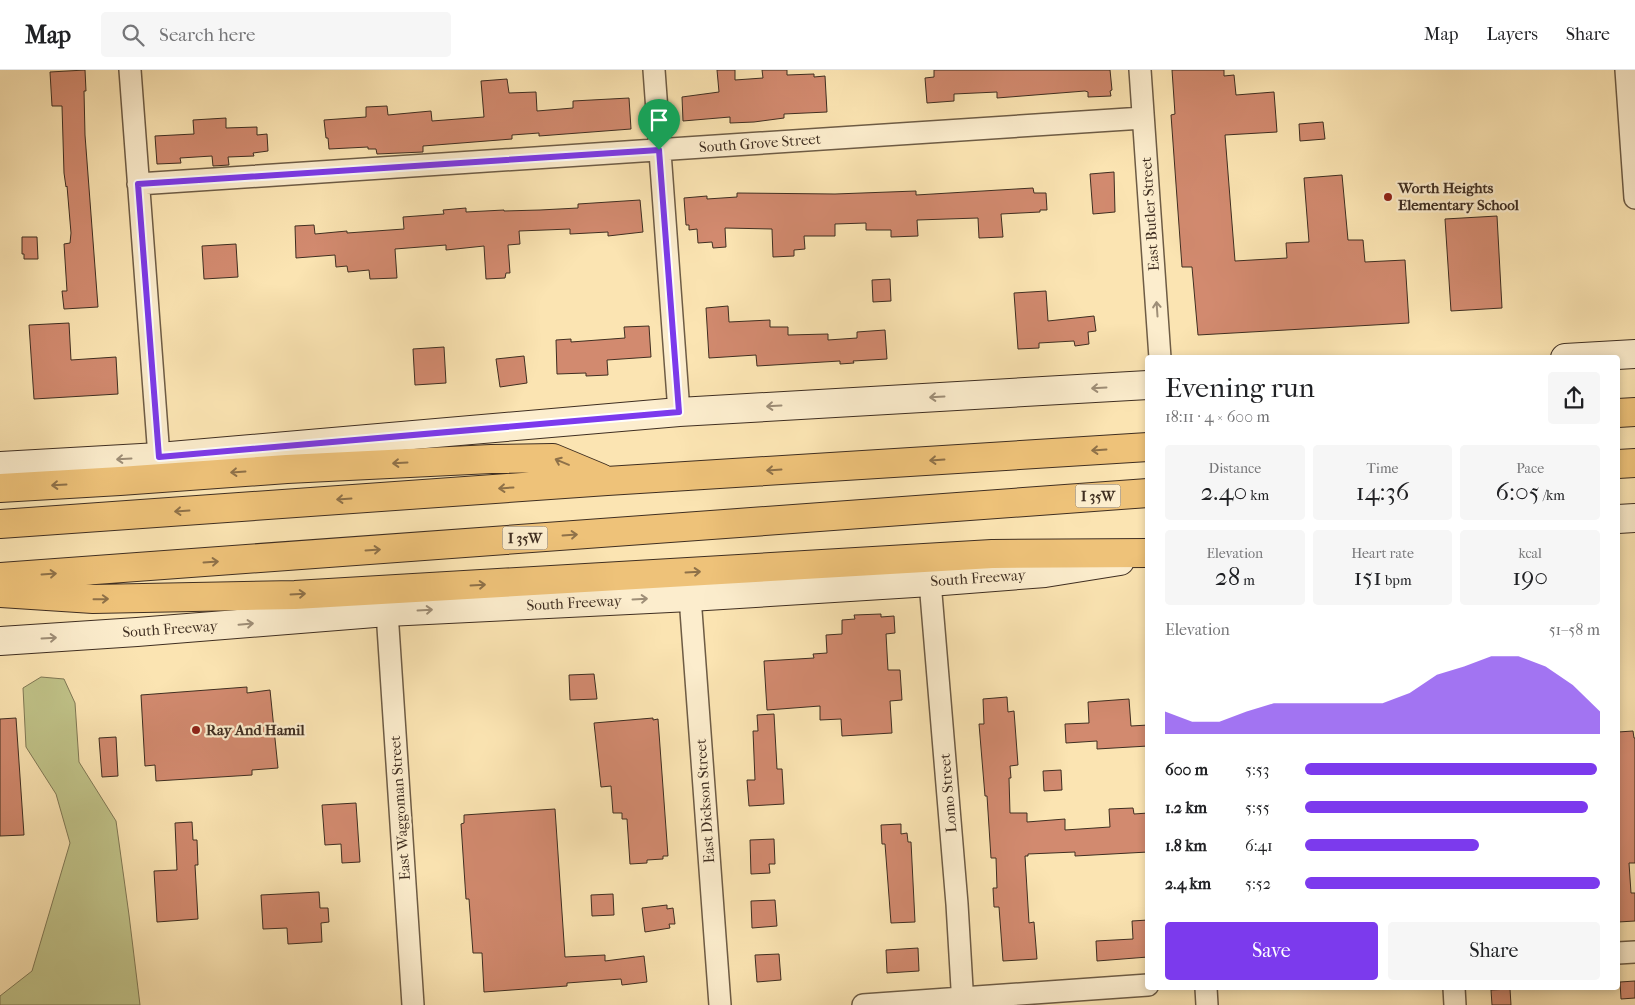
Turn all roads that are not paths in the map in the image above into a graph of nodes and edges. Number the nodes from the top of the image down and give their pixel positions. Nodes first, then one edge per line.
1 (130, 70) edge
2 (654, 70) edge
3 (1140, 70) edge
4 (1626, 70) edge
5 (1631, 94) edge
6 (1143, 118) junction
7 (659, 150) junction
8 (138, 184) junction
9 (1635, 198) edge
10 (1635, 354) edge
11 (1160, 355) edge
12 (1618, 355) edge
13 (1145, 385) edge
14 (679, 412) junction
15 (1635, 412) edge
16 (1620, 413) edge
17 (1145, 447) edge
18 (159, 457) junction
19 (1635, 463) edge
20 (1620, 464) edge
21 (0, 466) edge
22 (607, 481) junction
23 (0, 488) edge
24 (1145, 493) edge
25 (1635, 518) edge
26 (1620, 519) edge
27 (0, 524) edge
28 (1145, 553) edge
29 (1145, 557) edge
30 (0, 577) edge
31 (930, 582) junction
32 (0, 593) edge
33 (690, 597) junction
34 (387, 612) junction
35 (0, 641) edge
36 (1635, 952) edge
37 (1620, 953) edge
38 (1145, 986) edge
39 (1206, 990) edge
40 (1454, 990) edge
41 (963, 1002) edge
42 (413, 1005) edge
43 (720, 1005) edge
44 (863, 1005) edge
45 (1207, 1005) edge
46 (1455, 1005) edge

1 - 8 street
2 - 7 street
3 - 6 street, East Butler Street
4 - 5 street
5 - 9 street
6 - 7 street, South Grove Street
11 -> 6 street, East Butler Street
7 - 8 street, South Grove Street
7 - 14 street
8 - 18 street
10 - 12 main road
13 -> 14 main road
14 - 18 main road
15 - 16 highway
17 -> 22 highway
18 -> 21 main road
19 - 20 highway
22 -> 23 highway
22 -> 27 highway
30 -> 24 highway, I 35W
25 - 26 main road
32 -> 28 highway
29 - 31 main road, South Freeway
31 - 33 main road, South Freeway
31 - 41 street, Lomo Street
34 -> 33 main road, South Freeway
33 - 43 street, East Dickson Street
35 -> 34 main road, South Freeway
34 - 42 street, East Waggoman Street
36 - 37 street
38 - 41 street
39 - 45 street
40 - 46 street
41 - 44 street

